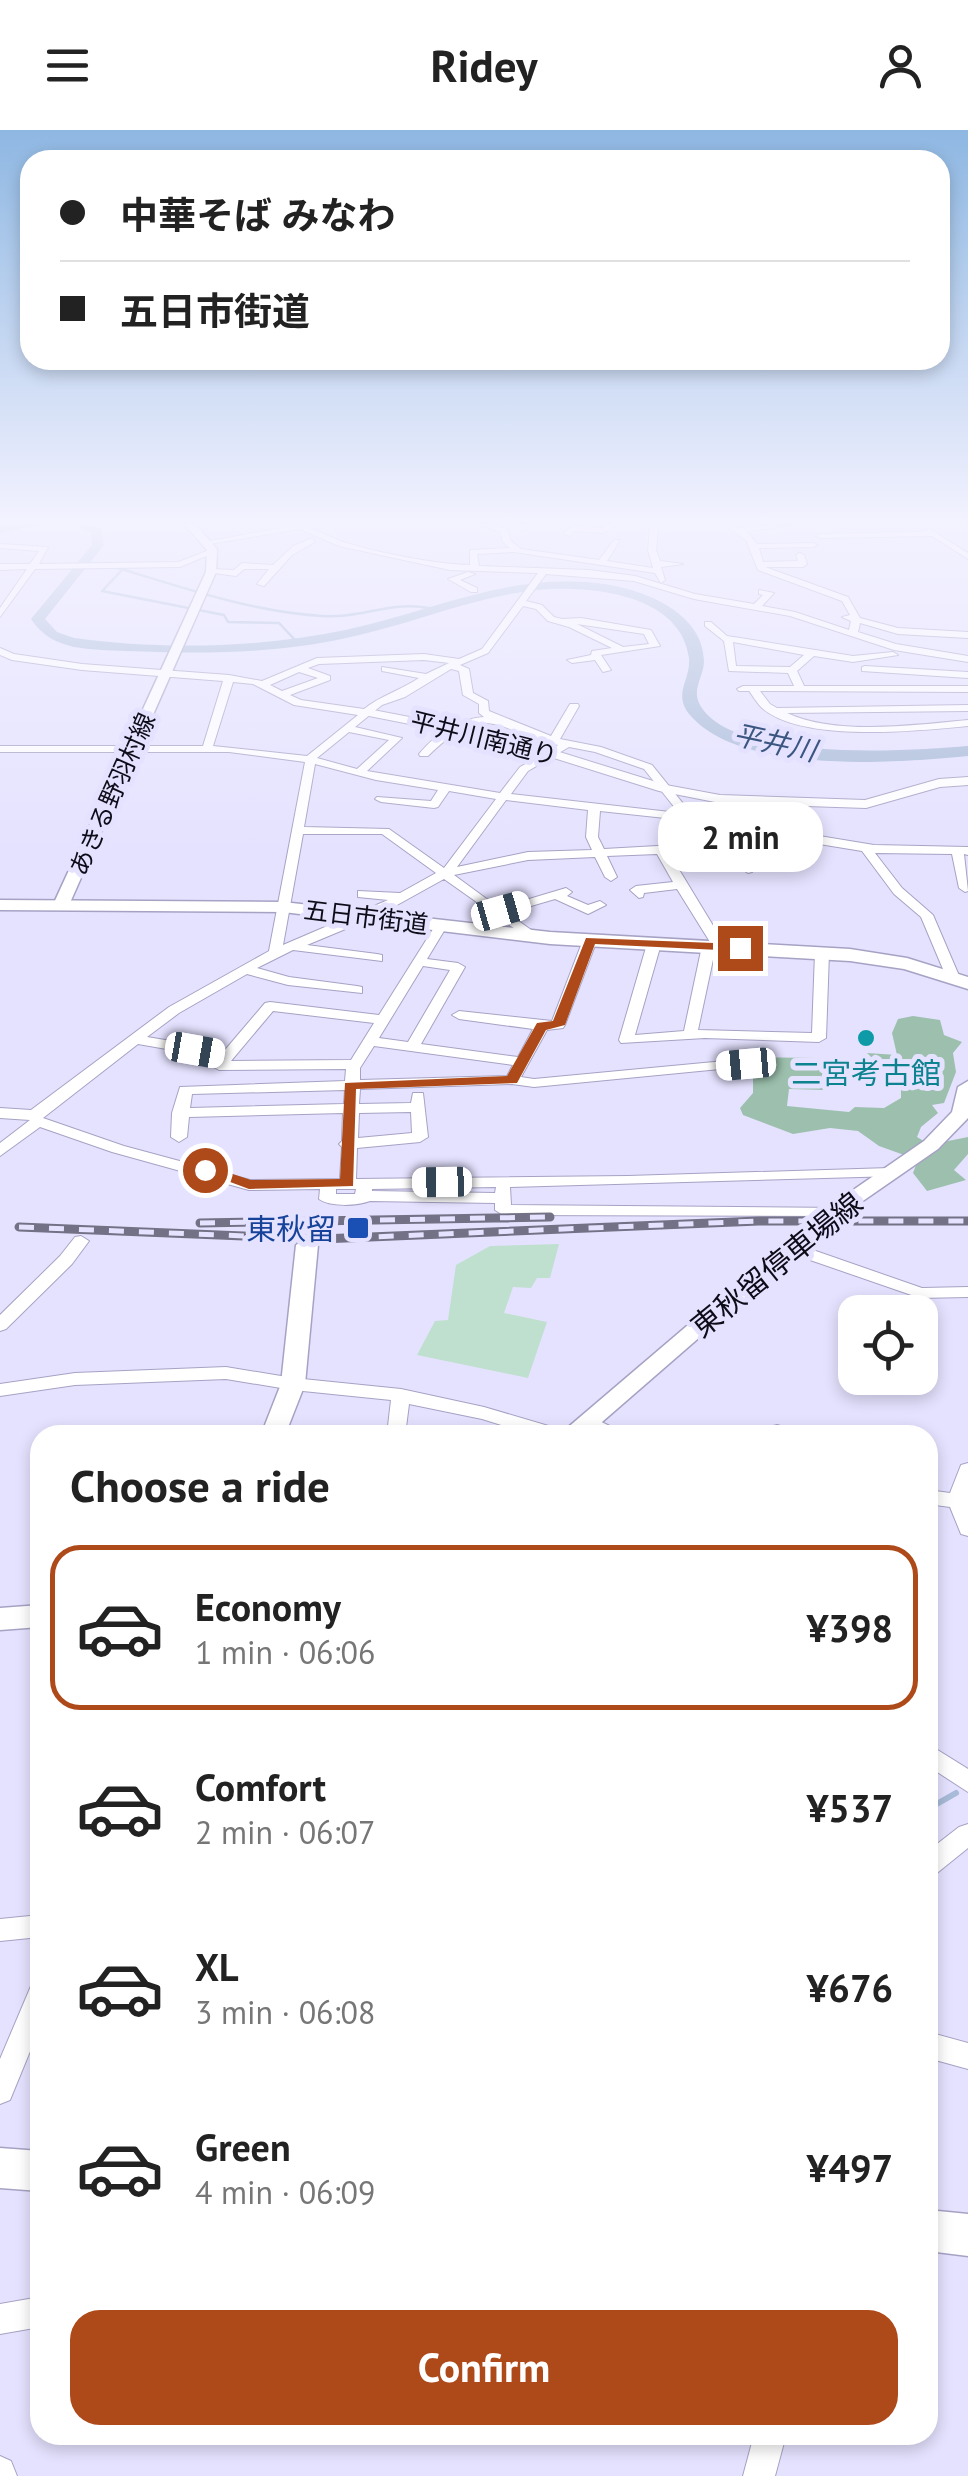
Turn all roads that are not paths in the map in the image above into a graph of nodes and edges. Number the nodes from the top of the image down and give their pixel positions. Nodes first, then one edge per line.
1 (184, 633) edge
2 (499, 633) edge
3 (587, 633) edge
4 (646, 633) edge
5 (721, 633) edge
6 (849, 633) edge
7 (941, 633) edge
8 (853, 635) joint
9 (968, 635) edge
10 (728, 639) junction
11 (874, 642) junction
12 (624, 651) junction
13 (0, 652) edge
14 (812, 653) junction
15 (598, 658) junction
16 (858, 658) junction
17 (929, 659) junction
18 (572, 660) dead end
19 (946, 661) junction
20 (968, 661) edge
21 (455, 663) junction
22 (297, 668) junction
23 (385, 669) dead end
24 (168, 670) junction
25 (606, 670) dead end
26 (792, 670) junction
27 (865, 670) junction
28 (944, 673) junction
29 (968, 676) edge
30 (427, 677) junction
31 (229, 678) junction
32 (263, 684) junction
33 (873, 687) junction
34 (800, 688) junction
35 (748, 689) joint
36 (968, 689) edge
37 (284, 694) junction
38 (574, 706) dead end
39 (968, 708) edge
40 (886, 709) junction
41 (771, 710) junction
42 (368, 712) junction
43 (968, 723) edge
44 (516, 728) junction
45 (348, 729) junction
46 (454, 729) junction
47 (901, 733) junction
48 (552, 747) junction
49 (0, 749) edge
50 (132, 749) junction
51 (207, 749) junction
52 (424, 754) dead end
53 (311, 760) junction
54 (359, 773) junction
55 (968, 781) edge
56 (446, 787) junction
57 (664, 788) junction
58 (500, 796) junction
59 (380, 799) dead end
60 (740, 801) junction
61 (594, 808) junction
62 (687, 816) junction
63 (297, 830) junction
64 (718, 845) junction
65 (865, 847) junction
66 (660, 850) junction
67 (962, 851) edge
68 (598, 852) junction
69 (748, 869) dead end
70 (446, 873) junction
71 (611, 877) dead end
72 (679, 885) junction
73 (965, 888) dead end
74 (362, 894) dead end
75 (639, 894) dead end
76 (402, 896) junction
77 (600, 904) dead end
78 (0, 905) edge
79 (62, 905) junction
80 (283, 907) junction
81 (501, 911) junction
82 (366, 916) junction
83 (441, 926) junction
84 (532, 936) junction
85 (590, 940) junction
86 (654, 944) junction
87 (296, 946) junction
88 (714, 946) junction
89 (275, 953) junction
90 (822, 953) junction
91 (376, 958) dead end
92 (420, 962) junction
93 (246, 969) junction
94 (961, 980) edge
95 (357, 990) dead end
96 (459, 1015) dead end
97 (382, 1020) junction
98 (542, 1026) junction
99 (690, 1036) junction
100 (133, 1039) junction
101 (370, 1041) junction
102 (412, 1047) junction
103 (226, 1055) junction
104 (522, 1062) junction
105 (355, 1064) junction
106 (746, 1064) dead end
107 (512, 1080) junction
108 (417, 1084) junction
109 (350, 1086) junction
110 (968, 1086) edge
111 (418, 1107) junction
112 (348, 1108) junction
113 (0, 1113) edge
114 (180, 1113) junction
115 (964, 1115) edge
116 (36, 1118) junction
117 (179, 1136) dead end
118 (347, 1144) junction
119 (0, 1151) edge
120 (890, 1172) junction
121 (358, 1187) junction
122 (503, 1190) junction
123 (835, 1211) junction
124 (81, 1240) dead end
125 (307, 1245) dead end
126 (790, 1247) junction
127 (968, 1292) edge
128 (0, 1326) edge
129 (293, 1384) junction
130 (0, 1390) edge
131 (401, 1396) junction
132 (277, 1425) edge
133 (397, 1425) edge
134 (523, 1425) edge
135 (585, 1425) edge
136 (968, 1470) edge
137 (938, 1498) edge
138 (960, 1501) junction
139 (968, 1529) edge
140 (30, 1617) edge
141 (0, 1619) edge
142 (938, 1761) edge
143 (968, 1782) edge
144 (968, 1834) edge
145 (938, 1857) edge
146 (30, 1927) edge
147 (0, 1930) edge
148 (30, 2020) edge
149 (938, 2047) edge
150 (968, 2056) edge
151 (0, 2091) edge
152 (0, 2168) edge
153 (30, 2170) edge
154 (938, 2232) edge
155 (968, 2236) edge
156 (30, 2314) edge
157 (0, 2319) edge
158 (767, 2445) edge
159 (759, 2476) edge

1 - 24 main road, あきる野羽村線
2 - 21 street
3 - 12 street
4 - 12 street
5 - 10 street
6 - 8 street
7 - 9 street
8 - 11 street
10 - 14 street
10 - 26 street
11 - 17 street
11 - 20 street
12 - 15 street
13 - 24 street, 平井川南通り
14 - 16 street
14 - 26 street
15 - 18 street
15 - 25 street
16 - 17 street
16 - 27 street
17 - 19 street
19 - 20 street
19 - 28 street
21 - 22 street
21 - 30 street
21 - 44 street
22 - 32 street
22 - 37 street
23 - 30 street
24 - 31 street, 平井川南通り
24 - 50 main road, あきる野羽村線
26 - 34 street
27 - 28 street
27 - 33 street
28 - 29 street
30 - 42 street
31 - 32 street, 平井川南通り
31 - 51 street
32 - 37 street, 平井川南通り
33 - 34 street
33 - 36 street
33 - 40 street
34 - 35 street
35 - 41 street
37 - 42 street, 平井川南通り
38 - 48 street
39 - 40 street
40 - 41 street
40 - 47 street
41 - 47 street
42 - 45 street
42 - 46 street, 平井川南通り
43 - 47 street
44 - 46 street
44 - 48 street
45 - 53 street
45 - 54 street
46 - 48 street, 平井川南通り
46 - 52 street
48 - 57 street, 平井川南通り
48 - 57 street
48 - 58 street
49 - 50 street
50 - 51 street
50 - 79 main road, あきる野羽村線
51 - 53 street
53 - 54 street
53 - 63 street
54 - 56 street
55 - 60 street, 平井川南通り
56 - 58 street
56 - 59 street
57 - 60 street, 平井川南通り
57 - 62 street
58 - 61 street
58 - 70 street
60 - 62 street
61 - 62 street
61 - 68 street
62 - 64 street
63 - 70 street
63 - 80 street
64 - 65 street
64 - 66 street
64 - 69 street
65 - 67 street
65 - 94 street
66 - 68 street
66 - 72 street
67 - 73 street
68 - 70 street
68 - 71 street
70 - 76 street
70 - 81 street
72 - 75 street
72 - 88 street
74 - 76 street
76 - 82 street
77 - 81 street
78 - 79 main road, 五日市街道
79 - 80 main road, 五日市街道
80 - 82 main road, 五日市街道
80 - 89 street
81 - 84 street
82 - 83 main road, 五日市街道
82 - 87 street
83 - 84 main road, 五日市街道
83 - 92 street
84 - 85 main road, 五日市街道
85 - 86 main road, 五日市街道
85 - 98 street
86 - 88 main road, 五日市街道
86 - 99 street
87 - 89 street
87 - 91 street
88 - 90 main road, 五日市街道
88 - 99 street
89 - 93 street
90 - 94 main road, 五日市街道
90 - 99 street
92 - 97 street
92 - 102 street
93 - 95 street
93 - 100 street
96 - 98 street
97 - 101 street
97 - 103 street
98 - 104 street
100 - 103 street
100 - 116 street
101 - 102 street
101 - 105 street
102 - 104 street
103 - 105 street
104 - 107 street
105 - 109 street
106 - 107 street
107 - 108 street
108 - 109 street
108 - 111 street
109 - 112 street
109 - 114 street
110 - 115 main road, 東秋留停車場線
111 - 112 street
111 - 118 street
112 - 114 street
112 - 118 street
113 - 116 street
114 - 117 street
115 - 120 main road, 東秋留停車場線
116 - 119 street
116 - 121 street
118 - 121 street
120 - 122 street
120 - 123 main road, 東秋留停車場線
121 - 122 street
122 - 123 street
123 - 126 main road, 東秋留停車場線
124 - 128 street
125 - 129 main road
126 - 127 street
126 - 135 main road, 東秋留停車場線
129 - 130 street
129 - 131 street
129 - 132 main road
131 - 133 street
131 - 134 street
136 - 138 street
137 - 138 street
138 - 139 street
140 - 141 main road
142 - 143 street
144 - 145 street
146 - 147 street
148 - 151 street
149 - 150 street
152 - 153 main road
154 - 155 main road
156 - 157 street
158 - 159 street

